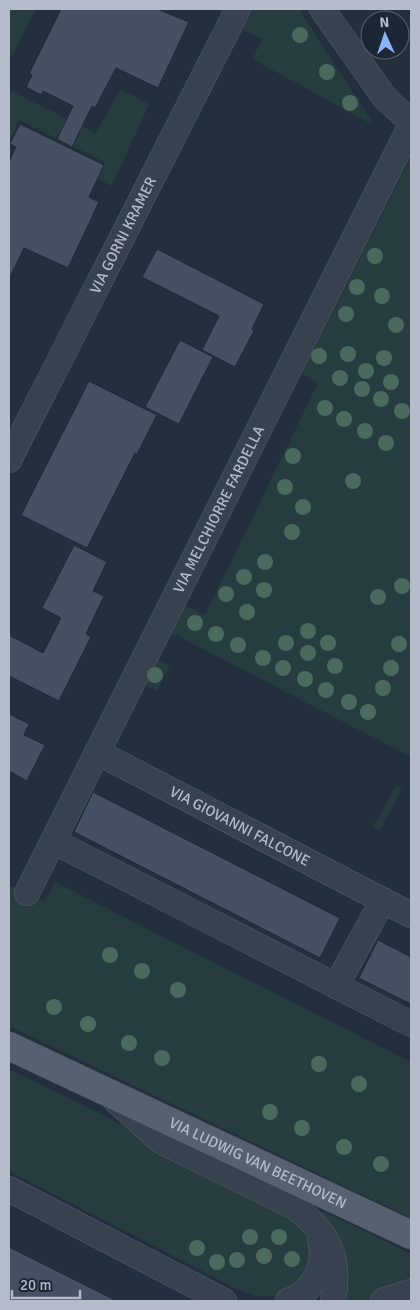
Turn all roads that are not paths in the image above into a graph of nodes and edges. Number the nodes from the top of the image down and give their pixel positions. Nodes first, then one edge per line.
1 (238, 9) edge
2 (322, 9) edge
3 (411, 124) edge
4 (9, 460) edge
5 (97, 752) junction
6 (53, 841) junction
7 (27, 893) dead end
8 (383, 900) junction
9 (411, 914) edge
10 (336, 986) junction
11 (411, 1024) edge
12 (9, 1046) edge
13 (104, 1090) junction
14 (9, 1190) edge
15 (316, 1225) junction
16 (411, 1235) edge
17 (411, 1292) edge
18 (224, 1301) edge
19 (288, 1301) edge
20 (333, 1301) edge
21 (383, 1301) edge

1 - 4 street, VIA GORNI KRAMER
2 - 3 street
3 - 5 street, VIA MELCHIORRE FARDELLA
5 - 6 street, VIA MELCHIORRE FARDELLA
5 - 8 street, VIA GIOVANNI FALCONE
6 - 7 street, VIA MELCHIORRE FARDELLA
6 - 10 street
8 - 9 street, VIA GIOVANNI FALCONE
8 - 10 street
10 - 11 street
12 - 13 main road, VIA LUDWIG VAN BEETHOVEN
13 - 15 street, VIA LUDWIG VAN BEETHOVEN
13 - 16 main road, VIA LUDWIG VAN BEETHOVEN
14 - 18 street
15 - 19 street, VIA LUDWIG VAN BEETHOVEN
15 - 20 street, VIA LUDWIG VAN BEETHOVEN
17 - 21 street

